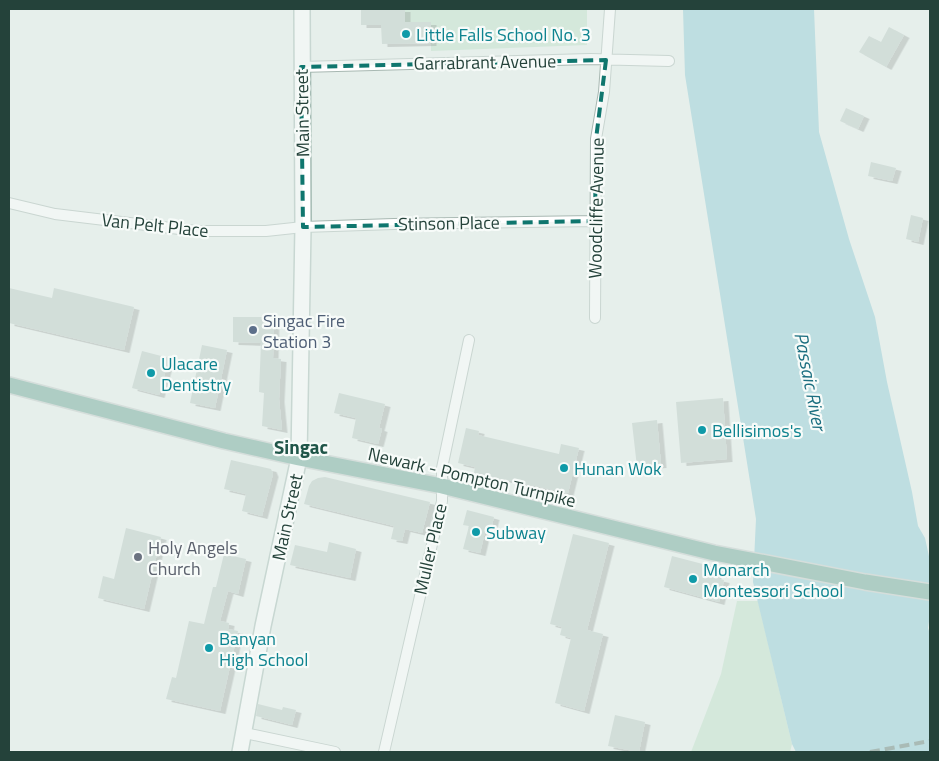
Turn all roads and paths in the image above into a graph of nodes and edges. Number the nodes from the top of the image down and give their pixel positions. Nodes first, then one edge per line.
1 (302, 9) edge
2 (610, 9) edge
3 (606, 60) junction
4 (669, 61) dead end
5 (301, 67) junction
6 (9, 203) edge
7 (595, 221) junction
8 (303, 227) junction
9 (595, 318) dead end
10 (469, 340) dead end
11 (9, 384) edge
12 (299, 458) junction
13 (442, 486) junction
14 (930, 592) edge
15 (244, 733) junction
16 (240, 752) edge
17 (335, 752) edge
18 (384, 752) edge

1 - 5 main road, Main Street
2 - 3 street, Woodcliffe Avenue
3 - 4 street, Garrabrant Avenue
3 - 5 street, Garrabrant Avenue
3 - 7 street, Woodcliffe Avenue
5 - 8 main road, Main Street
6 - 8 street, Van Pelt Place
7 - 8 street, Stinson Place
7 - 9 street, Woodcliffe Avenue
8 - 12 main road, Main Street
10 - 13 street, Muller Place
11 - 12 main road, Newark - Pompton Turnpike
12 - 13 main road, Newark - Pompton Turnpike
12 - 15 main road, Main Street
13 - 14 main road, Newark - Pompton Turnpike
13 - 18 street, Muller Place
15 - 16 main road, Main Street
15 - 17 street

